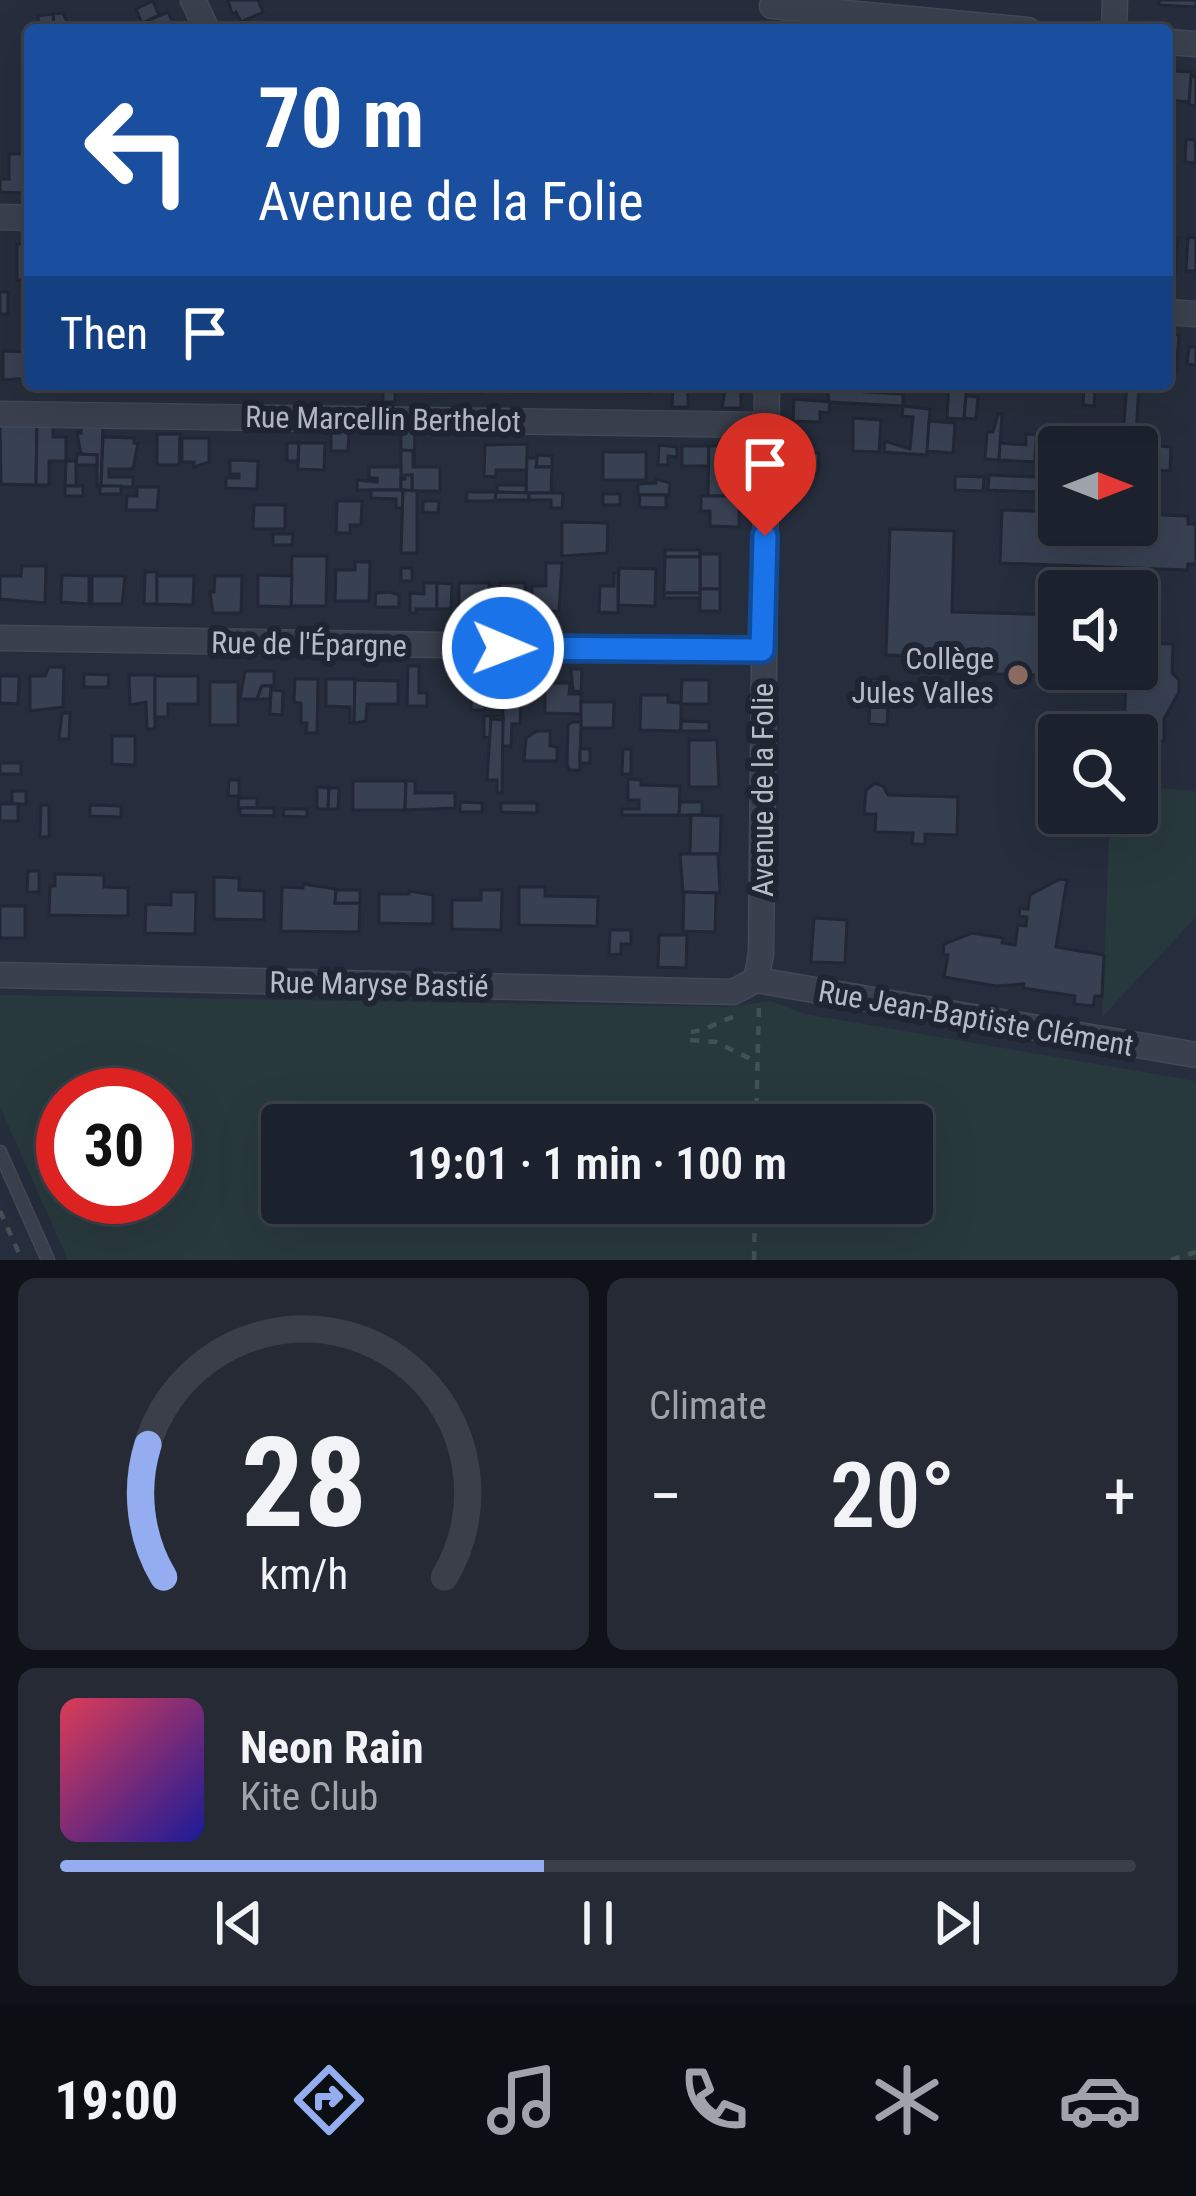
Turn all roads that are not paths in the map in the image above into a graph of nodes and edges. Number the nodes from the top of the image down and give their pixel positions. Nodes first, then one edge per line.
1 (772, 12) edge
2 (943, 24) edge
3 (767, 390) edge
4 (0, 414) edge
5 (767, 425) junction
6 (0, 638) edge
7 (762, 650) junction
8 (0, 975) edge
9 (756, 980) junction
10 (1196, 1055) edge
11 (0, 1152) edge
12 (48, 1260) edge

1 - 2 street
3 - 5 street, Avenue de la Folie
4 - 5 street, Rue Marcellin Berthelot
5 - 7 street, Avenue de la Folie
6 - 7 street, Rue de l'Épargne
7 - 9 street, Avenue de la Folie
8 - 9 street, Rue Maryse Bastié
9 - 10 street, Rue Jean-Baptiste Clément
11 - 12 lane

